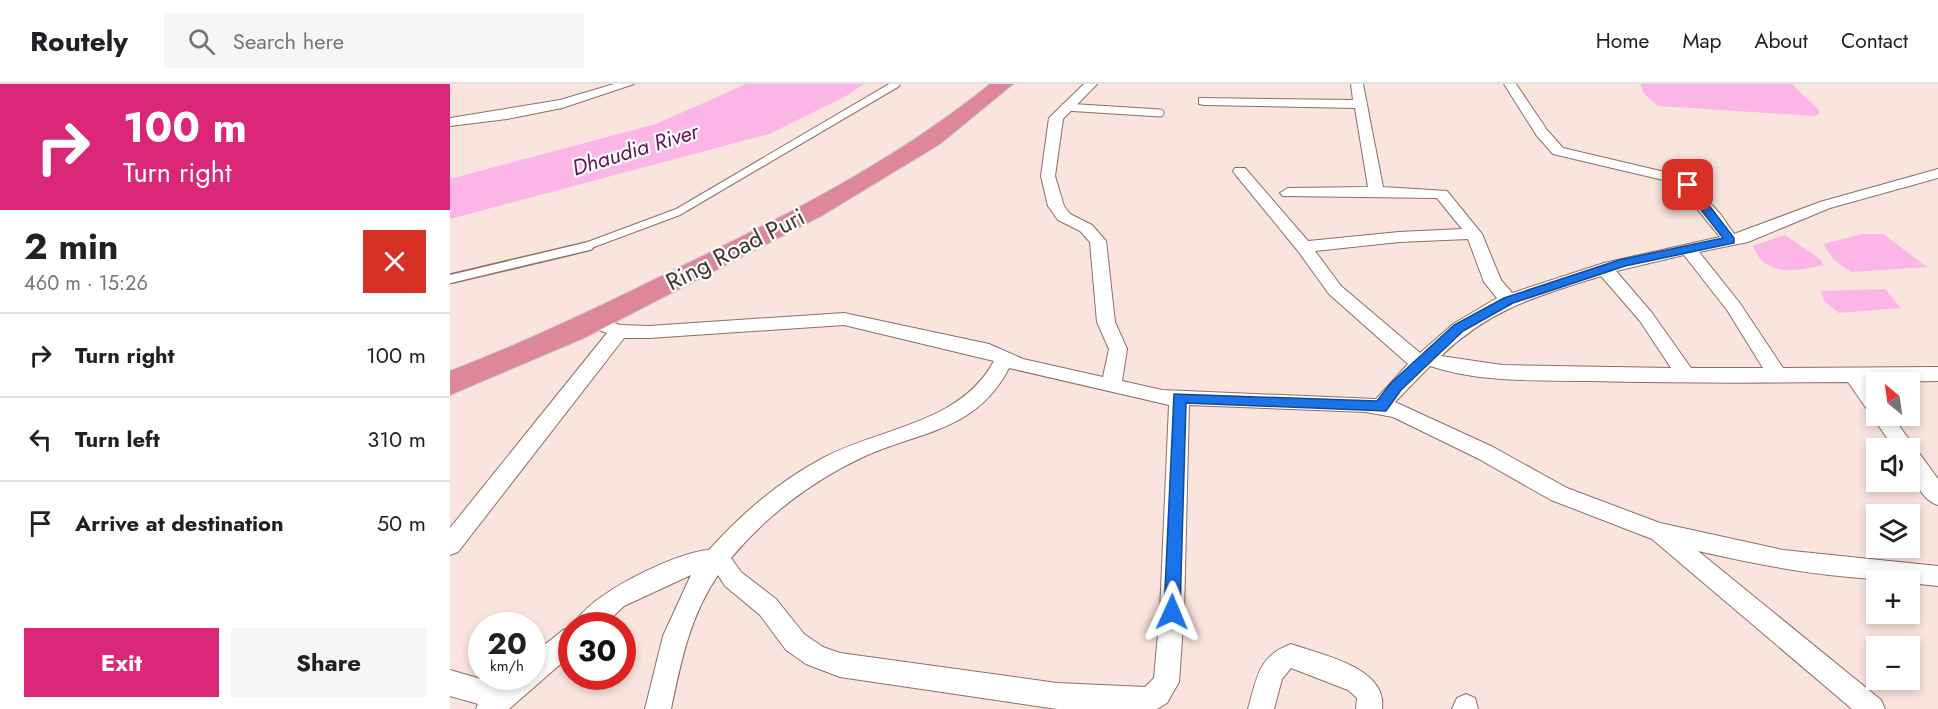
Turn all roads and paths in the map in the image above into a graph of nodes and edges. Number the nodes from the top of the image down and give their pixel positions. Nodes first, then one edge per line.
1 (896, 84) edge
2 (983, 84) edge
3 (1003, 84) edge
4 (1091, 84) edge
5 (1357, 84) edge
6 (1510, 84) edge
7 (624, 85) edge
8 (1204, 101) dead end
9 (1360, 104) junction
10 (1065, 107) junction
11 (1160, 113) dead end
12 (450, 122) edge
13 (1240, 171) dead end
14 (1938, 173) edge
15 (1376, 191) junction
16 (1288, 193) dead end
17 (1474, 234) junction
18 (1730, 240) junction
19 (1304, 248) junction
20 (1686, 248) junction
21 (1604, 268) junction
22 (450, 279) edge
23 (1508, 300) junction
24 (592, 321) junction
25 (620, 331) junction
26 (1004, 359) junction
27 (1423, 361) junction
28 (1938, 374) edge
29 (1854, 375) junction
30 (1686, 376) junction
31 (1778, 376) junction
32 (451, 380) edge
33 (1112, 386) junction
34 (1866, 393) edge
35 (1179, 398) junction
36 (1381, 407) junction
37 (1920, 470) edge
38 (1938, 496) edge
39 (1659, 532) junction
40 (450, 545) edge
41 (716, 560) junction
42 (1938, 576) edge
43 (600, 612) edge
44 (558, 650) edge
45 (546, 659) edge
46 (450, 683) edge
47 (511, 690) edge
48 (495, 704) edge
49 (658, 709) edge
50 (1261, 709) edge
51 (1369, 709) edge
52 (1872, 709) edge

1 - 22 lane
2 - 32 highway, Ring Road Puri
3 - 24 highway, Ring Road Puri
4 - 10 street
5 - 9 street
6 - 18 street
7 - 12 street
8 - 9 street
9 - 15 street
10 - 11 lane
10 - 33 street
13 - 19 street
14 - 18 street
15 - 16 street
15 - 17 street
17 - 19 street
17 - 23 street
18 - 20 street
19 - 27 street
20 - 21 street
20 - 31 street
21 - 23 street
21 - 30 street
23 - 27 street
24 - 25 street
24 - 32 highway, Ring Road Puri
25 - 26 street
25 - 40 street
26 - 33 street
26 - 41 street
27 - 30 street
27 - 36 street
28 - 29 street
29 - 31 street
29 - 34 street
30 - 31 street
33 - 35 street
35 - 36 street
35 - 41 street
36 - 39 street
37 - 38 street
39 - 42 street
39 - 52 street
41 - 43 street
41 - 49 street
44 - 45 street
46 - 48 street
47 - 48 street
50 - 51 street

